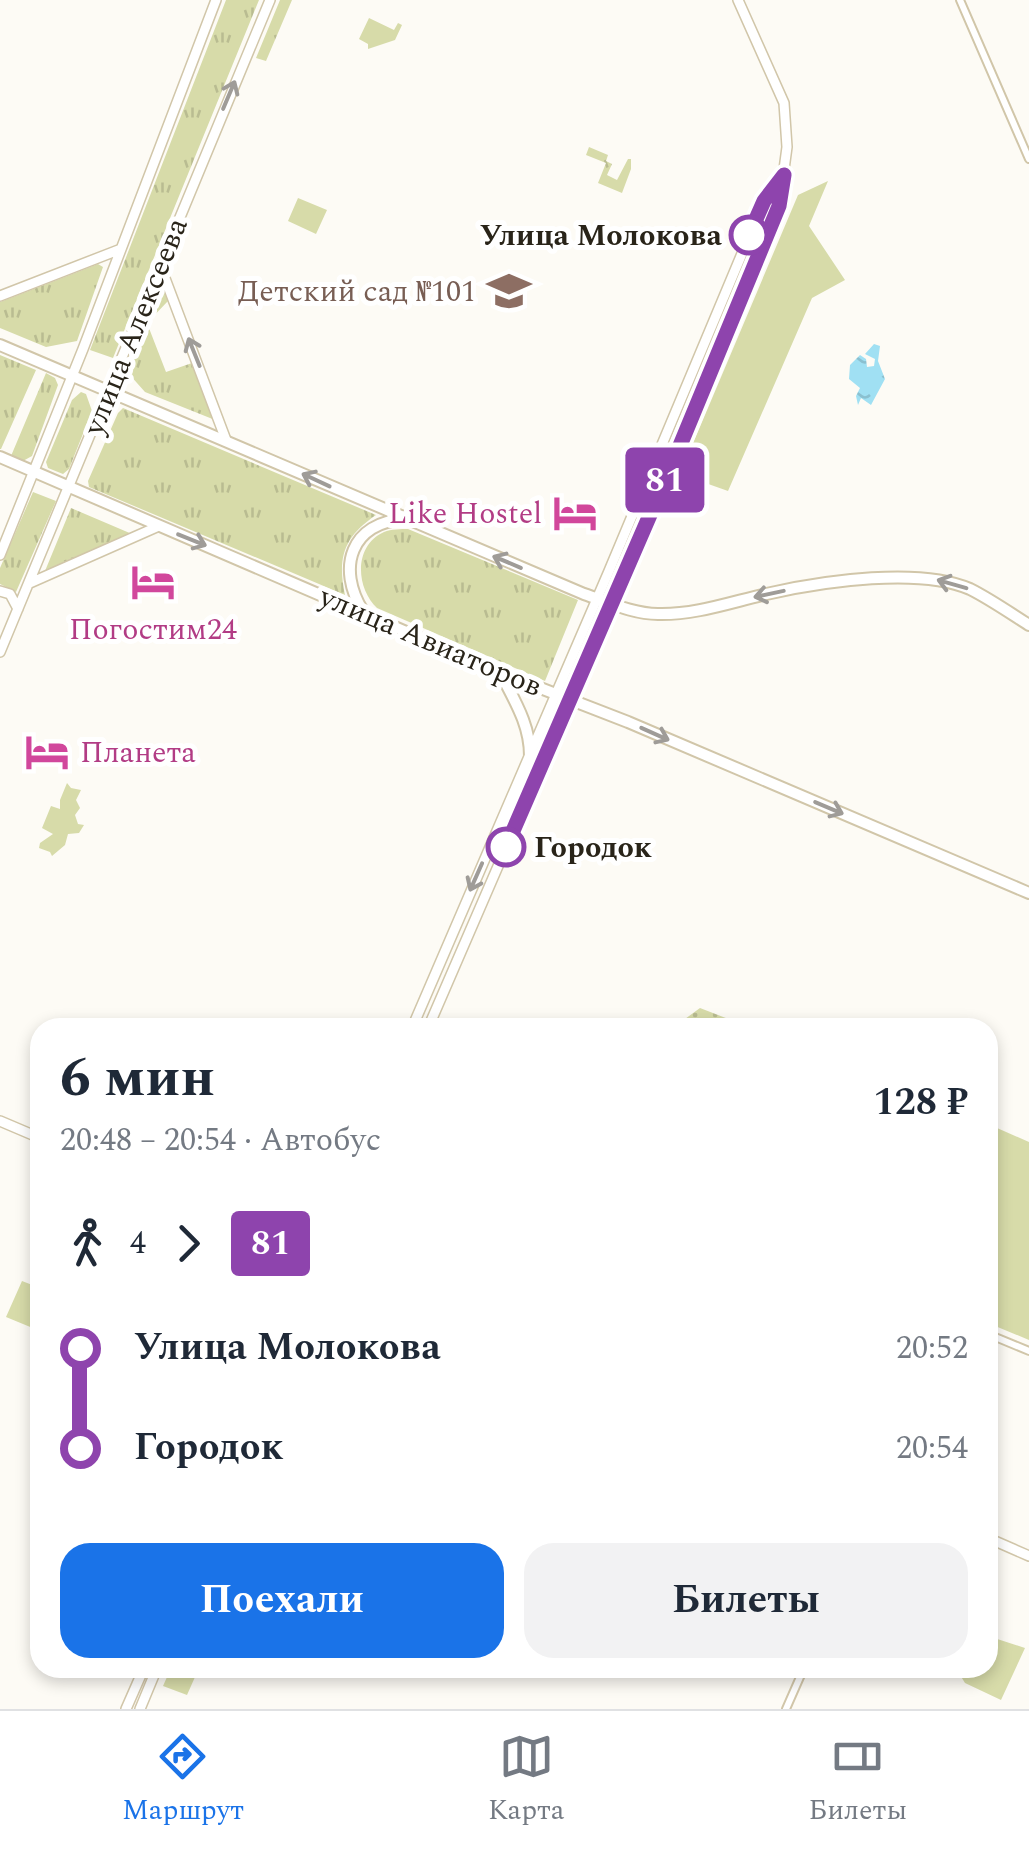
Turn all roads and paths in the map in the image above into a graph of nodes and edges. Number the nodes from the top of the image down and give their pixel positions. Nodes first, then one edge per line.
1 (216, 0) edge
2 (270, 0) edge
3 (738, 0) edge
4 (960, 0) edge
5 (1029, 160) edge
6 (784, 175) junction
7 (121, 250) junction
8 (160, 264) junction
9 (0, 296) edge
10 (0, 345) edge
11 (72, 376) junction
12 (109, 391) junction
13 (226, 440) junction
14 (0, 457) edge
15 (34, 471) junction
16 (71, 487) junction
17 (406, 519) junction
18 (158, 526) junction
19 (0, 555) edge
20 (30, 583) junction
21 (0, 591) edge
22 (598, 598) junction
23 (612, 604) junction
24 (18, 610) junction
25 (366, 614) junction
26 (1029, 625) edge
27 (0, 652) edge
28 (499, 672) junction
29 (556, 694) junction
30 (570, 700) junction
31 (530, 756) junction
32 (1029, 893) edge
33 (416, 1018) edge
34 (432, 1018) edge
35 (0, 1121) edge
36 (30, 1134) edge
37 (998, 1338) edge
38 (1029, 1351) edge
39 (998, 1542) edge
40 (1029, 1556) edge
41 (140, 1678) edge
42 (153, 1678) edge
43 (800, 1678) edge
44 (126, 1709) edge
45 (140, 1709) edge
46 (786, 1709) edge

1 - 7 street, улица Алексеева
8 -> 2 street, улица Алексеева
3 - 6 street
4 - 5 street
6 - 22 street
6 - 23 street
7 - 9 street
7 - 11 street, улица Алексеева
8 - 12 street, улица Алексеева
13 -> 8 street
10 - 11 main road
11 - 12 main road
11 - 15 street, улица Алексеева
12 - 13 main road
12 - 16 street, улица Алексеева
17 -> 13 main road
14 - 15 main road, улица Авиаторов
15 - 16 main road, улица Авиаторов
15 - 19 street, улица Алексеева
16 - 18 main road, улица Авиаторов
16 - 20 street, улица Алексеева
22 -> 17 main road
17 - 25 main road
18 - 20 street
18 -> 25 main road, улица Авиаторов
20 - 24 street, улица Алексеева
21 - 24 street
22 - 23 main road
22 - 29 street
26 -> 23 main road
23 - 30 street
24 - 27 street, улица Алексеева
25 - 28 main road, улица Авиаторов
28 - 29 main road, улица Авиаторов
28 - 31 main road
29 - 30 main road, улица Авиаторов
29 - 31 street
30 -> 32 main road, улица Авиаторов
30 - 34 street
31 -> 33 street
35 - 36 street
37 - 38 street
39 - 40 street
41 - 44 street
42 - 45 street
43 - 46 street

